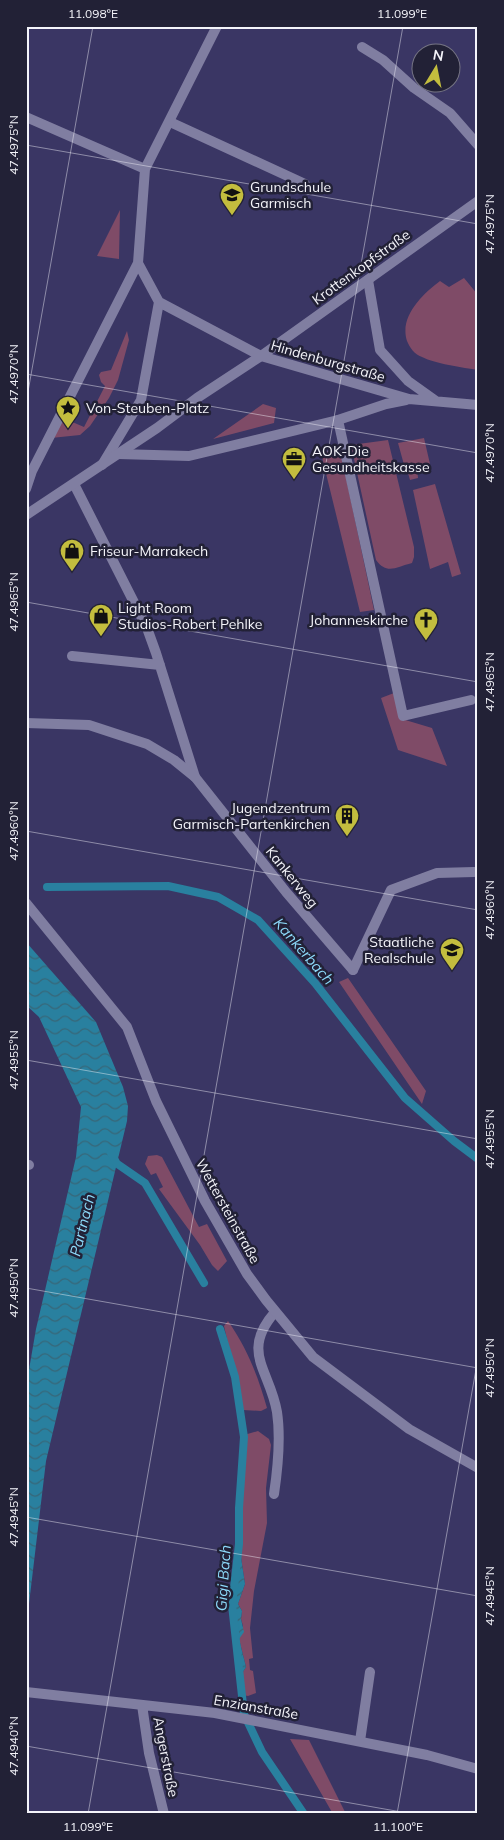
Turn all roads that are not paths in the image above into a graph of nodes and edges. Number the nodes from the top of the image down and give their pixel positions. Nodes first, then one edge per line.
1 (217, 26) edge
2 (362, 47) dead end
3 (26, 117) edge
4 (170, 122) junction
5 (478, 144) edge
6 (145, 170) junction
7 (305, 184) dead end
8 (478, 201) edge
9 (138, 263) junction
10 (368, 280) junction
11 (158, 302) junction
12 (260, 356) junction
13 (410, 399) junction
14 (437, 402) junction
15 (478, 405) edge
16 (338, 420) junction
17 (118, 454) junction
18 (102, 465) junction
19 (74, 484) junction
20 (26, 489) edge
21 (26, 515) edge
22 (72, 656) dead end
23 (160, 665) junction
24 (471, 700) dead end
25 (26, 723) edge
26 (195, 777) junction
27 (474, 872) dead end
28 (29, 906) edge
29 (275, 1312) junction
30 (478, 1468) edge
31 (274, 1494) dead end
32 (370, 1672) dead end
33 (26, 1692) edge
34 (142, 1705) junction
35 (360, 1741) junction
36 (478, 1769) edge
37 (164, 1814) edge

1 - 4 street
2 - 5 street
3 - 6 street
4 - 6 street
4 - 7 street
6 - 9 street
8 - 10 street, Krottenkopfstraße
9 - 11 street
9 - 20 street
10 - 12 street, Krottenkopfstraße
10 - 14 street, Hindenburgstraße
11 - 12 street
11 - 18 street
12 - 13 street, Hindenburgstraße
12 - 17 street, Hindenburgstraße
13 - 14 street, Hindenburgstraße
13 - 16 street, Hindenburgstraße
14 - 15 street, Hindenburgstraße
16 - 17 street, Hindenburgstraße
16 - 24 street
17 - 18 street, Hindenburgstraße
18 - 19 street, Hindenburgstraße
19 - 21 street, Hindenburgstraße
19 - 23 street
22 - 23 street
23 - 26 street
25 - 26 street, Kankerweg
26 - 27 street, Kankerweg
28 - 29 street, Wettersteinstraße
29 - 30 street, Wettersteinstraße
29 - 31 street
32 - 35 street
33 - 34 street, Enzianstraße
34 - 35 street, Enzianstraße
34 - 37 street, Angerstraße
35 - 36 street, Enzianstraße

